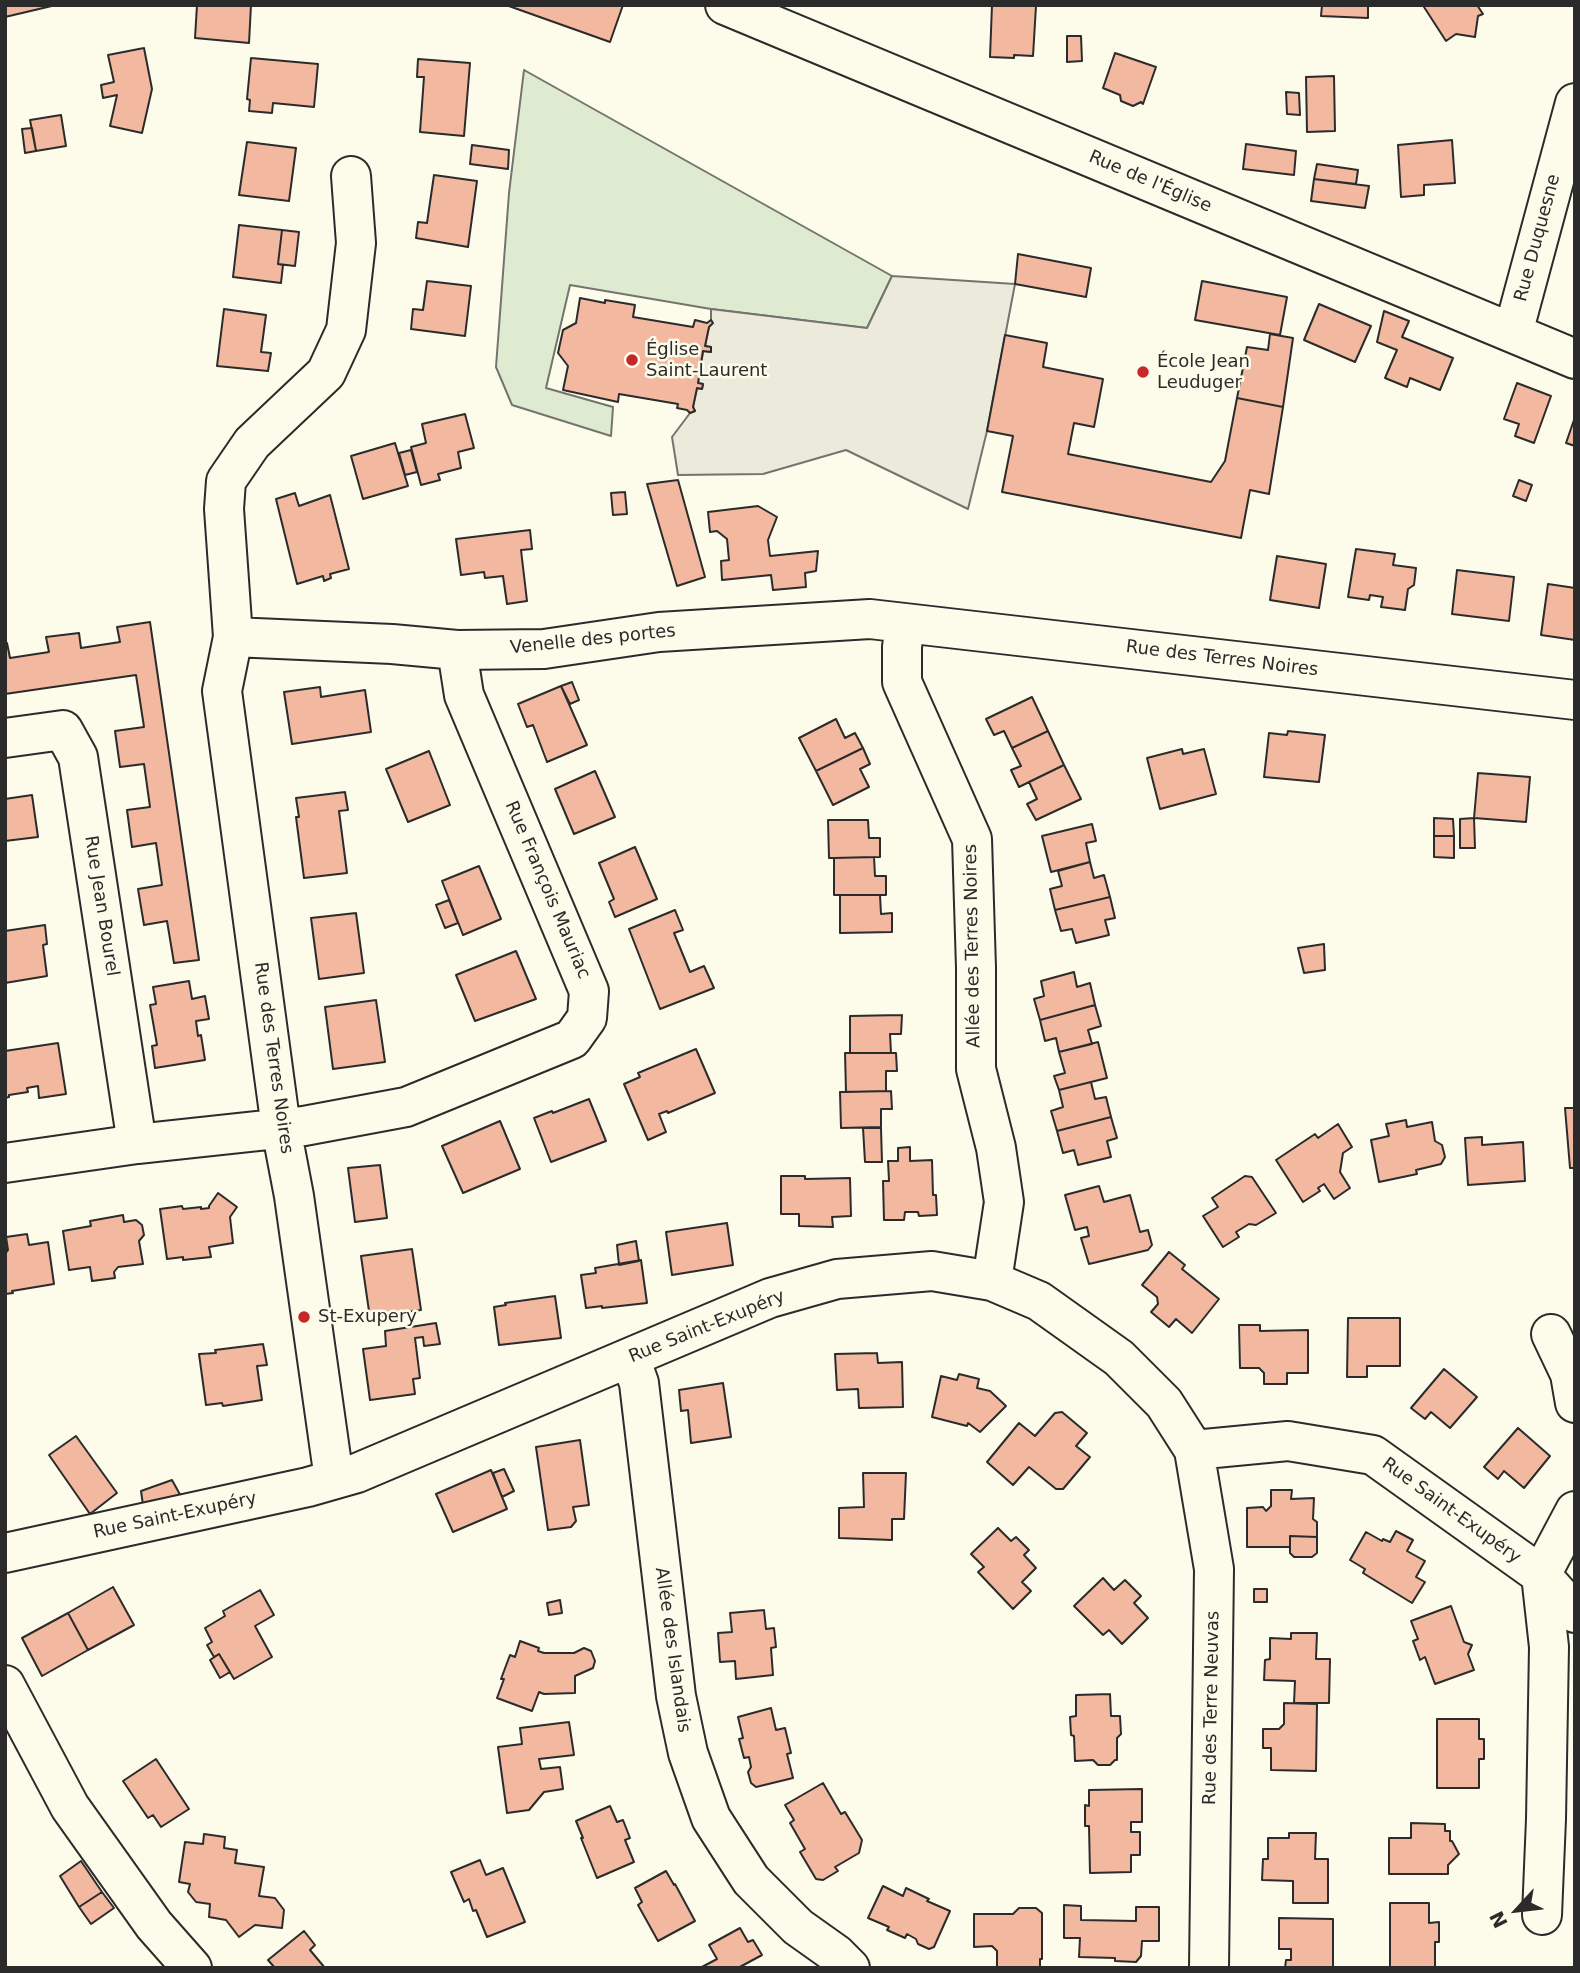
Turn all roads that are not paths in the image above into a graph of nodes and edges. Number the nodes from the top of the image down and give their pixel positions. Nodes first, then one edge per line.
1 (724, 5) edge
2 (1575, 103) edge
3 (351, 176) dead end
4 (1513, 333) junction
5 (1575, 359) edge
6 (887, 621) junction
7 (233, 637) junction
8 (457, 650) junction
9 (1575, 700) edge
10 (5, 738) edge
11 (281, 1128) junction
12 (137, 1144) junction
13 (5, 1163) edge
14 (992, 1281) junction
15 (1551, 1334) dead end
16 (630, 1358) junction
17 (1575, 1403) edge
18 (1194, 1450) junction
19 (334, 1479) junction
20 (1575, 1511) edge
21 (5, 1553) edge
22 (1541, 1575) junction
23 (1575, 1613) edge
24 (5, 1685) edge
25 (1560, 1817) edge
26 (1542, 1915) dead end
27 (192, 1968) edge
28 (850, 1968) edge
29 (1209, 1968) edge

1 - 4 street, Rue de l'Église
2 - 4 street, Rue Duquesne
3 - 7 street, Rue des Terres Noires
4 - 5 street, Rue de l'Église
6 - 8 street, Venelle des portes
6 - 9 street, Rue des Terres Noires
6 - 14 street, Allée des Terres Noires
7 - 8 street, Venelle des portes
7 - 11 street, Rue des Terres Noires
8 - 11 street, Rue François Mauriac
10 - 12 street, Rue Jean Bourel
11 - 12 street
11 - 19 street, Rue des Terres Noires
12 - 13 street
14 - 16 street, Rue Saint-Exupéry
14 - 18 street, Rue Saint-Exupéry
15 - 17 street
16 - 19 street, Rue Saint-Exupéry
16 - 28 street, Allée des Islandais
18 - 22 street, Rue Saint-Exupéry
18 - 29 street, Rue des Terre Neuvas
19 - 21 street, Rue Saint-Exupéry
20 - 22 street, Rue Saint-Exupéry
22 - 23 street, Rue Saint-Exupéry
22 - 25 street
24 - 27 street
25 - 26 street

